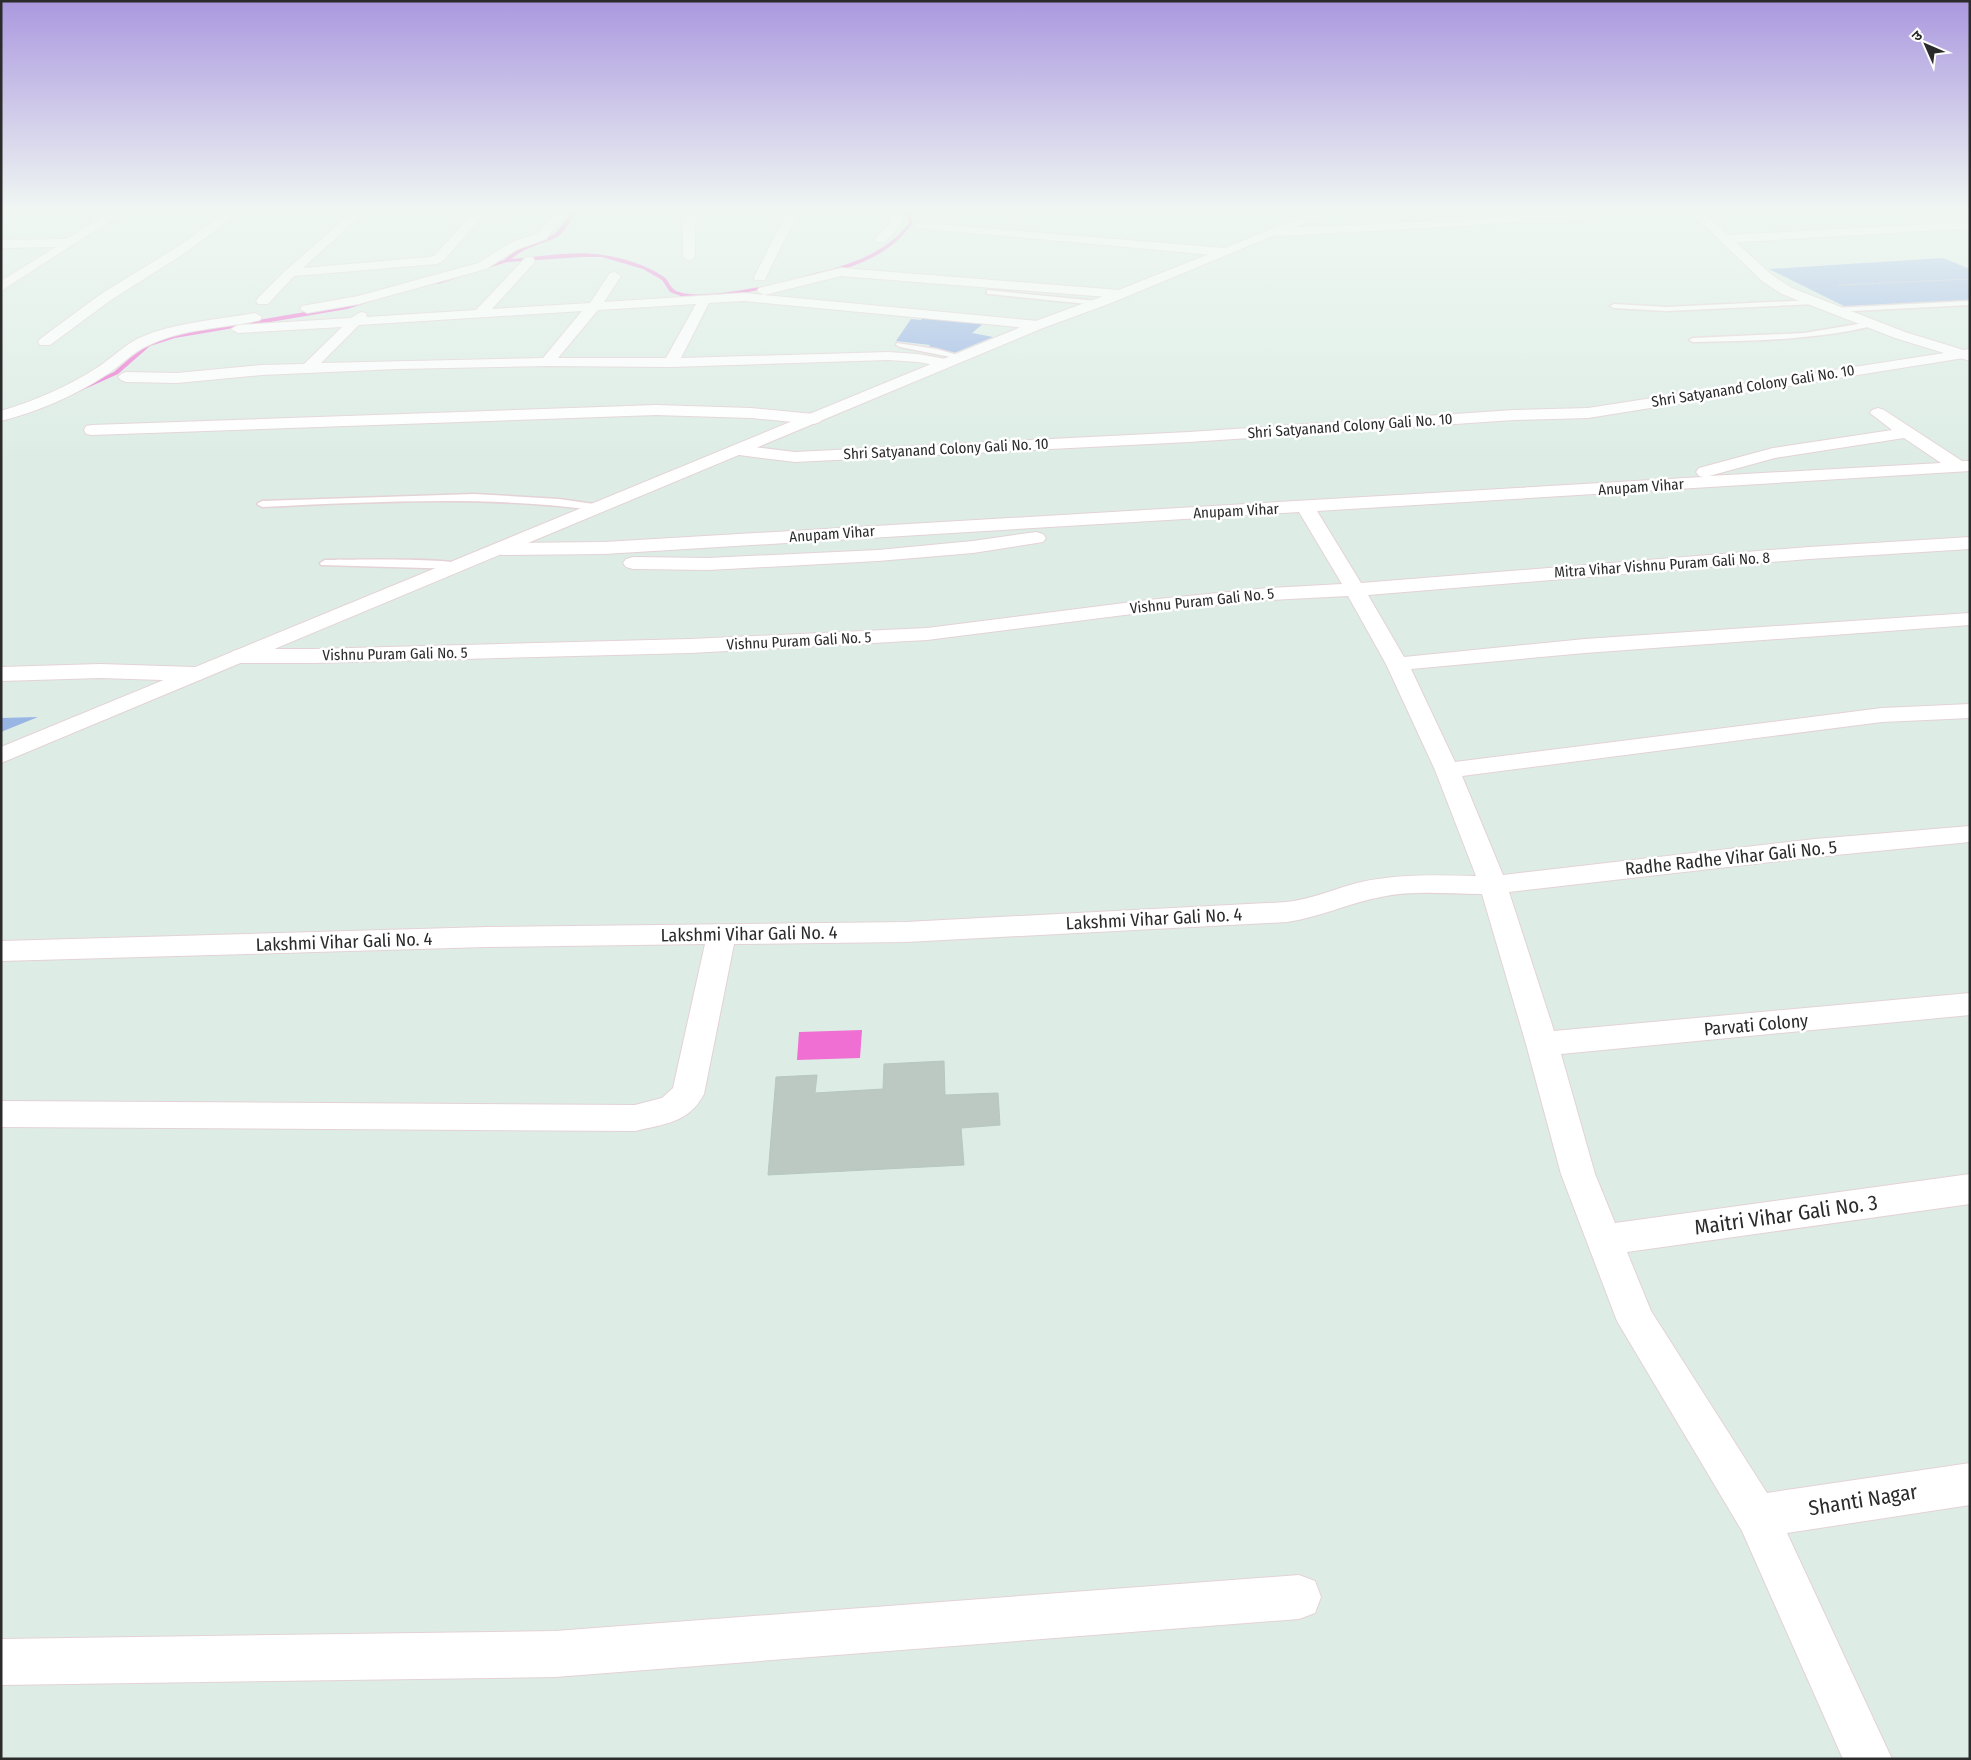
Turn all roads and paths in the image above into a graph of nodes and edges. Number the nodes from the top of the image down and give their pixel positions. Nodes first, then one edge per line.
1 (115, 291) edge
2 (272, 291) edge
3 (391, 291) edge
4 (501, 291) edge
5 (605, 291) edge
6 (764, 291) edge
7 (1084, 291) edge
8 (1127, 291) edge
9 (1788, 291) edge
10 (990, 292) dead end
11 (1120, 294) junction
12 (744, 296) junction
13 (705, 299) junction
14 (263, 300) dead end
15 (1813, 302) junction
16 (1097, 303) junction
17 (1970, 303) edge
18 (373, 304) dead end
19 (594, 306) junction
20 (1614, 306) dead end
21 (295, 310) dead end
22 (1834, 310) junction
23 (276, 313) dead end
24 (480, 314) junction
25 (356, 322) junction
26 (1870, 324) junction
27 (1038, 325) junction
28 (238, 329) dead end
29 (1693, 340) dead end
30 (45, 342) dead end
31 (900, 345) dead end
32 (1966, 354) edge
33 (954, 360) junction
34 (547, 362) junction
35 (671, 363) junction
36 (307, 368) junction
37 (126, 377) dead end
38 (1878, 413) dead end
39 (1, 416) edge
40 (814, 419) junction
41 (92, 430) dead end
42 (1909, 432) junction
43 (740, 450) junction
44 (1964, 466) edge
45 (1666, 485) junction
46 (262, 504) dead end
47 (1304, 507) junction
48 (601, 508) junction
49 (1970, 543) edge
50 (502, 549) junction
51 (325, 563) dead end
52 (461, 566) junction
53 (1355, 590) junction
54 (1970, 619) edge
55 (241, 656) junction
56 (1397, 664) junction
57 (1, 674) edge
58 (194, 674) junction
59 (1970, 711) edge
60 (1, 756) edge
61 (1447, 770) junction
62 (1970, 834) edge
63 (1493, 885) junction
64 (722, 934) junction
65 (1, 951) edge
66 (1970, 1004) edge
67 (1542, 1044) junction
68 (1, 1114) edge
69 (1970, 1189) edge
70 (1603, 1240) junction
71 (1970, 1484) edge
72 (1757, 1516) junction
73 (1299, 1597) dead end
74 (1, 1662) edge
75 (1868, 1759) edge

1 - 30 street
2 - 14 street
3 - 21 street
4 - 24 street
5 - 19 street
6 - 12 street
7 - 11 street
8 - 11 street
9 - 15 street
10 - 16 lane
11 - 16 street
12 - 13 street
12 - 27 street
13 - 19 street
13 - 35 street
15 - 20 lane
15 - 22 street
16 - 27 street
17 - 22 lane
18 - 25 street
19 - 24 street
19 - 34 street
22 - 26 street
23 - 39 street
24 - 25 street
25 - 28 street
25 - 36 street
26 - 29 lane
26 - 32 street
27 - 33 street
31 - 33 lane
32 - 43 street, Shri Satyanand Colony Gali No. 10
33 - 35 street
33 - 40 street
34 - 35 street
34 - 36 street
36 - 37 street
38 - 42 street
40 - 41 street
40 - 43 street
42 - 44 street
42 - 45 street
43 - 48 street
44 - 45 street, Anupam Vihar
45 - 47 street, Anupam Vihar
46 - 48 lane
47 - 50 street, Anupam Vihar
47 - 53 street
48 - 50 street
49 - 53 street, Mitra Vihar Vishnu Puram Gali No. 8
50 - 52 street
51 - 52 lane
52 - 55 street
53 - 55 street, Vishnu Puram Gali No. 5
53 - 56 street
54 - 56 street
55 - 58 street
56 - 61 street
57 - 58 street
58 - 60 street
59 - 61 street
61 - 63 street
62 - 63 street, Radhe Radhe Vihar Gali No. 5
63 - 64 street, Lakshmi Vihar Gali No. 4
63 - 67 street
64 - 65 street, Lakshmi Vihar Gali No. 4
64 - 68 street
66 - 67 street, Parvati Colony
67 - 70 street
69 - 70 street, Maitri Vihar Gali No. 3
70 - 72 street
71 - 72 street, Shanti Nagar
72 - 75 street
73 - 74 street

